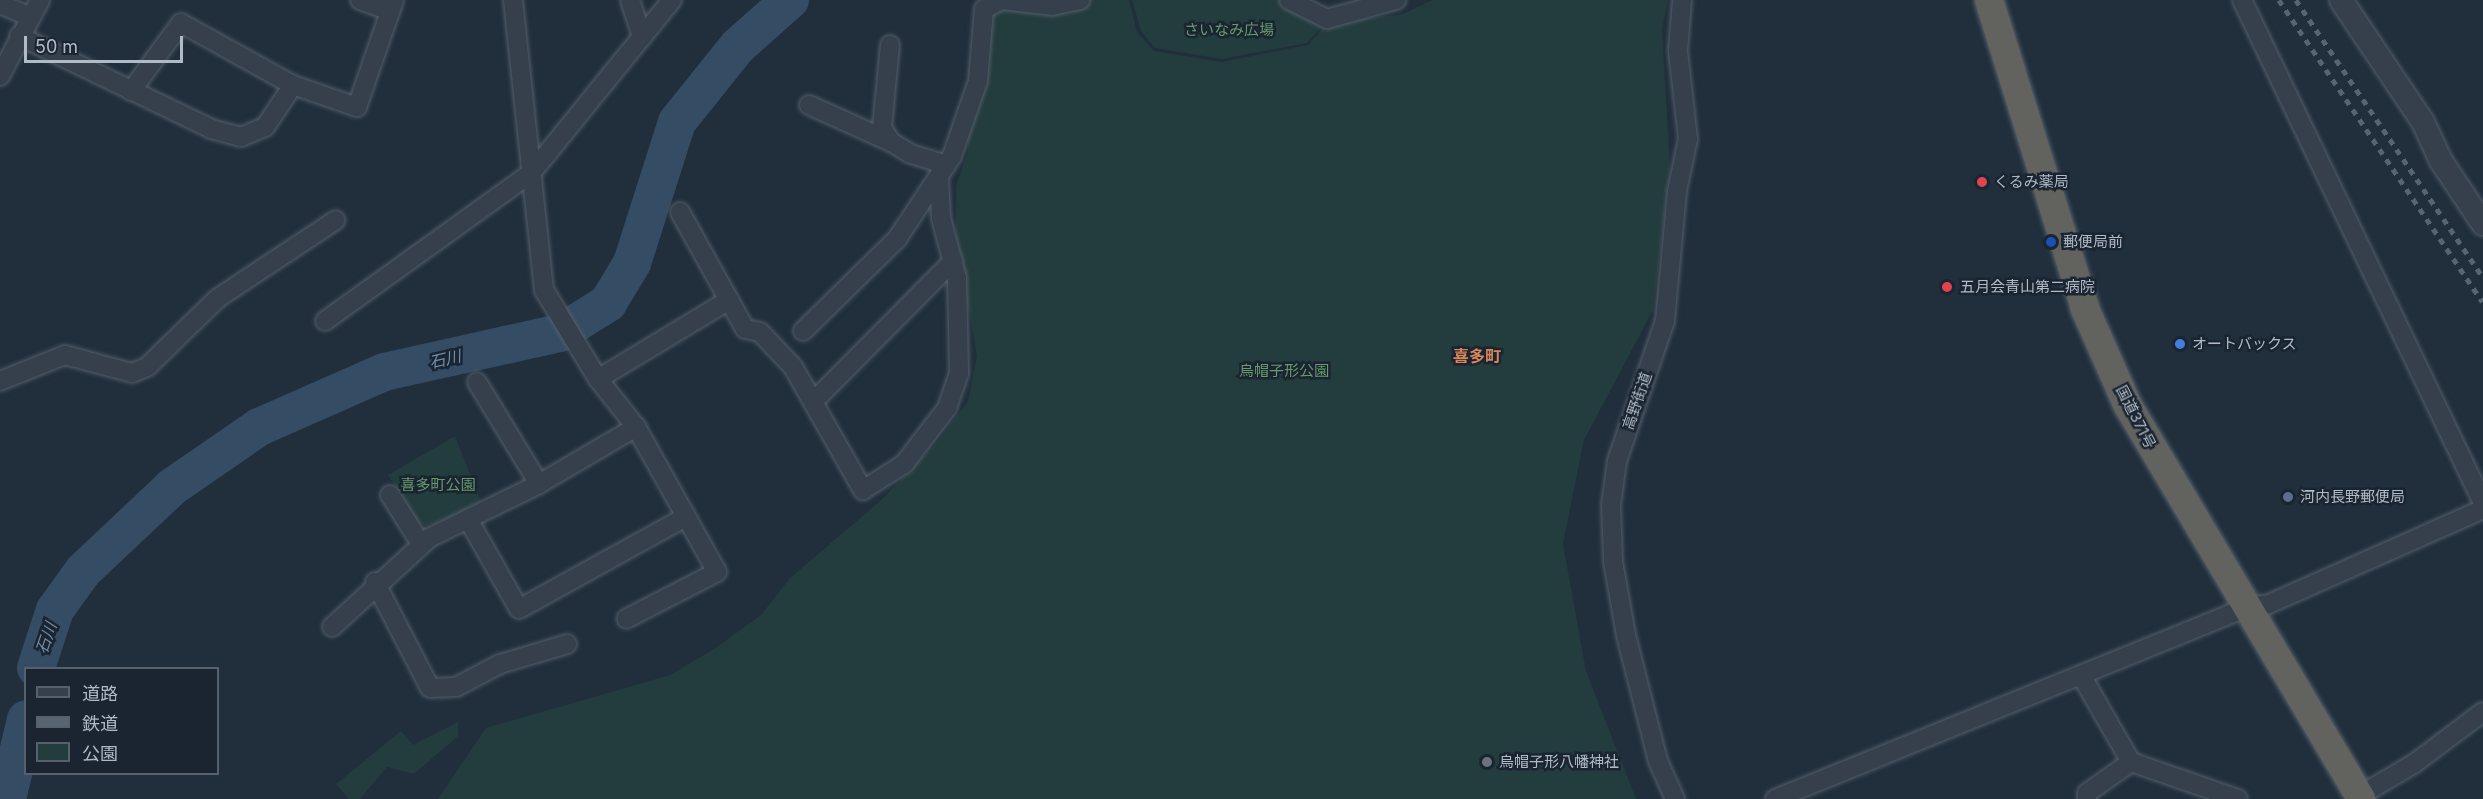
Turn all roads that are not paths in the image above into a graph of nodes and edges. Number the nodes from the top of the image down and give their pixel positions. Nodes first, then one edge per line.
1 (40, 0) edge
2 (360, 0) edge
3 (513, 0) edge
4 (630, 0) edge
5 (672, 0) edge
6 (1080, 0) edge
7 (1289, 0) edge
8 (1396, 0) edge
9 (1682, 0) edge
10 (1989, 0) edge
11 (2242, 0) edge
12 (2341, 0) edge
13 (0, 4) edge
14 (392, 5) edge
15 (30, 17) junction
16 (19, 36) junction
17 (642, 37) junction
18 (890, 45) dead end
19 (0, 76) edge
20 (293, 85) junction
21 (131, 91) junction
22 (809, 105) dead end
23 (891, 142) junction
24 (943, 171) junction
25 (532, 172) junction
26 (680, 212) dead end
27 (336, 220) dead end
28 (2483, 224) edge
29 (953, 261) junction
30 (729, 300) junction
31 (325, 321) dead end
32 (803, 331) dead end
33 (598, 379) junction
34 (0, 381) edge
35 (477, 382) dead end
36 (813, 402) junction
37 (636, 427) junction
38 (539, 484) junction
39 (390, 495) dead end
40 (2483, 502) edge
41 (2483, 509) edge
42 (686, 517) junction
43 (468, 519) junction
44 (421, 544) junction
45 (375, 582) junction
46 (2248, 607) junction
47 (626, 619) dead end
48 (332, 627) dead end
49 (567, 644) dead end
50 (2081, 675) junction
51 (2483, 712) edge
52 (2131, 762) junction
53 (2360, 798) edge
54 (1675, 799) edge
55 (1775, 799) edge
56 (2087, 799) edge
57 (2238, 799) edge

1 - 15 street
2 - 14 street
3 - 25 street
4 - 17 street
5 - 17 street
6 - 24 street
7 - 8 street
9 - 54 street, 高野街道
10 - 46 highway, 国道371号
11 - 40 street
12 - 28 street
13 - 15 street
14 - 20 street
15 - 16 street
16 - 19 street
16 - 21 street
17 - 25 street
18 - 23 street
20 - 21 street
20 - 21 street
22 - 23 street
23 - 24 street
24 - 29 street
24 - 32 street
25 - 31 street
25 - 33 street
26 - 30 street
27 - 34 street
29 - 36 street
29 - 36 street
30 - 33 street
30 - 36 street
33 - 37 street
35 - 38 street
37 - 38 street
37 - 42 street
38 - 43 street
39 - 44 street
41 - 46 street
42 - 43 street
42 - 47 street
43 - 44 street
44 - 45 street
45 - 48 street
45 - 49 street
46 - 50 street
46 - 53 highway, 国道371号
50 - 52 street
50 - 55 street
51 - 53 street
52 - 56 street
52 - 57 street

